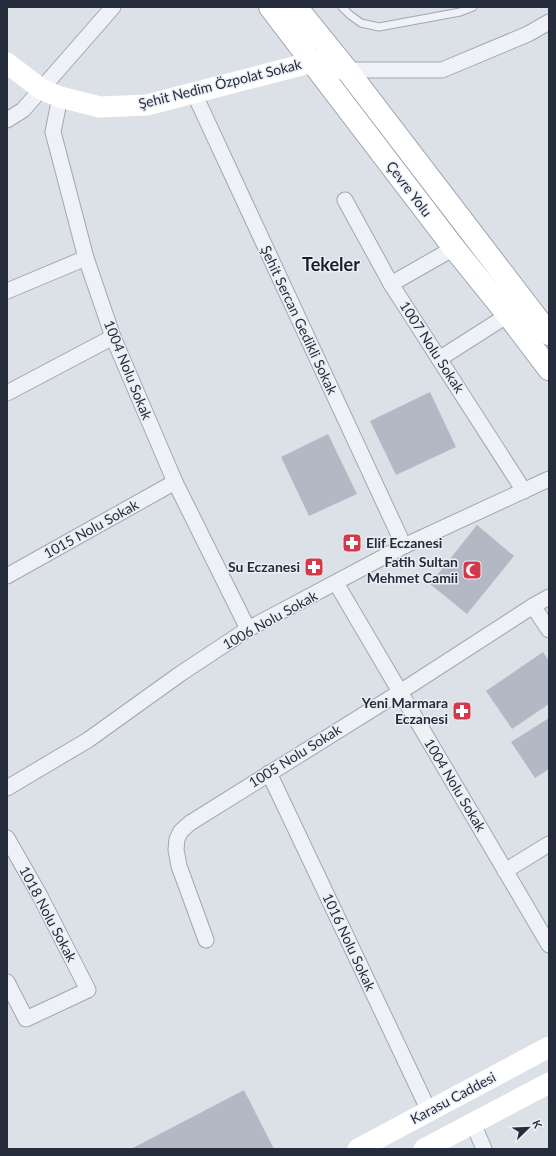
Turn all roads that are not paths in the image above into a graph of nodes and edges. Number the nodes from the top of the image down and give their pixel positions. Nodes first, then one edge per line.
1 (113, 7) edge
2 (270, 7) edge
3 (296, 7) edge
4 (342, 7) edge
5 (473, 7) edge
6 (549, 22) edge
7 (313, 62) junction
8 (7, 63) edge
9 (347, 70) junction
10 (41, 89) junction
11 (194, 93) junction
12 (60, 97) junction
13 (7, 120) edge
14 (345, 200) dead end
15 (454, 248) junction
16 (86, 258) junction
17 (391, 284) junction
18 (7, 291) edge
19 (508, 315) junction
20 (549, 334) edge
21 (113, 337) junction
22 (439, 359) junction
23 (549, 369) edge
24 (7, 393) edge
25 (549, 479) edge
26 (175, 482) junction
27 (524, 490) junction
28 (404, 546) junction
29 (7, 576) edge
30 (336, 583) junction
31 (549, 597) edge
32 (533, 606) junction
33 (248, 629) junction
34 (549, 630) edge
35 (400, 692) junction
36 (269, 773) junction
37 (7, 788) edge
38 (7, 838) edge
39 (549, 844) edge
40 (506, 871) junction
41 (206, 940) dead end
42 (549, 945) edge
43 (7, 982) edge
44 (549, 1047) edge
45 (549, 1083) edge
46 (429, 1111) junction
47 (473, 1123) junction
48 (358, 1149) edge
49 (424, 1149) edge
50 (484, 1149) edge

1 - 10 street
2 - 7 main road, Çevre Yolu
3 - 9 main road, Çevre Yolu
4 - 5 lane
6 - 9 street
7 - 9 street, Şehit Nedim Özpolat Sokak
7 - 11 street, Şehit Nedim Özpolat Sokak
7 - 15 main road, Çevre Yolu
8 - 10 street, Şehit Nedim Özpolat Sokak
9 - 20 main road, Çevre Yolu
10 - 12 street, Şehit Nedim Özpolat Sokak
10 - 13 street
11 - 12 street, Şehit Nedim Özpolat Sokak
11 - 28 street, Şehit Sercan Gedikli Sokak
12 - 16 street, 1004 Nolu Sokak
14 - 17 street, 1007 Nolu Sokak
15 - 17 street
15 - 19 main road, Çevre Yolu
16 - 18 street
16 - 21 street, 1004 Nolu Sokak
17 - 22 street, 1007 Nolu Sokak
19 - 22 street
19 - 23 main road, Çevre Yolu
21 - 24 street
21 - 26 street, 1004 Nolu Sokak
22 - 27 street, 1007 Nolu Sokak
25 - 27 street, 1006 Nolu Sokak
26 - 29 street, 1015 Nolu Sokak
26 - 33 street, 1004 Nolu Sokak
27 - 28 street, 1006 Nolu Sokak
28 - 30 street, 1006 Nolu Sokak
30 - 33 street, 1006 Nolu Sokak
30 - 35 street, 1004 Nolu Sokak
31 - 32 street, 1005 Nolu Sokak
32 - 34 street
32 - 35 street, 1005 Nolu Sokak
33 - 37 street, 1006 Nolu Sokak
35 - 36 street, 1005 Nolu Sokak
35 - 40 street, 1004 Nolu Sokak
36 - 41 street, 1005 Nolu Sokak
36 - 46 street, 1016 Nolu Sokak
38 - 43 street, 1018 Nolu Sokak
39 - 40 street
40 - 42 street, 1004 Nolu Sokak
44 - 46 street, Karasu Caddesi
45 - 47 street
46 - 48 street, Karasu Caddesi
47 - 49 street
47 - 50 street

